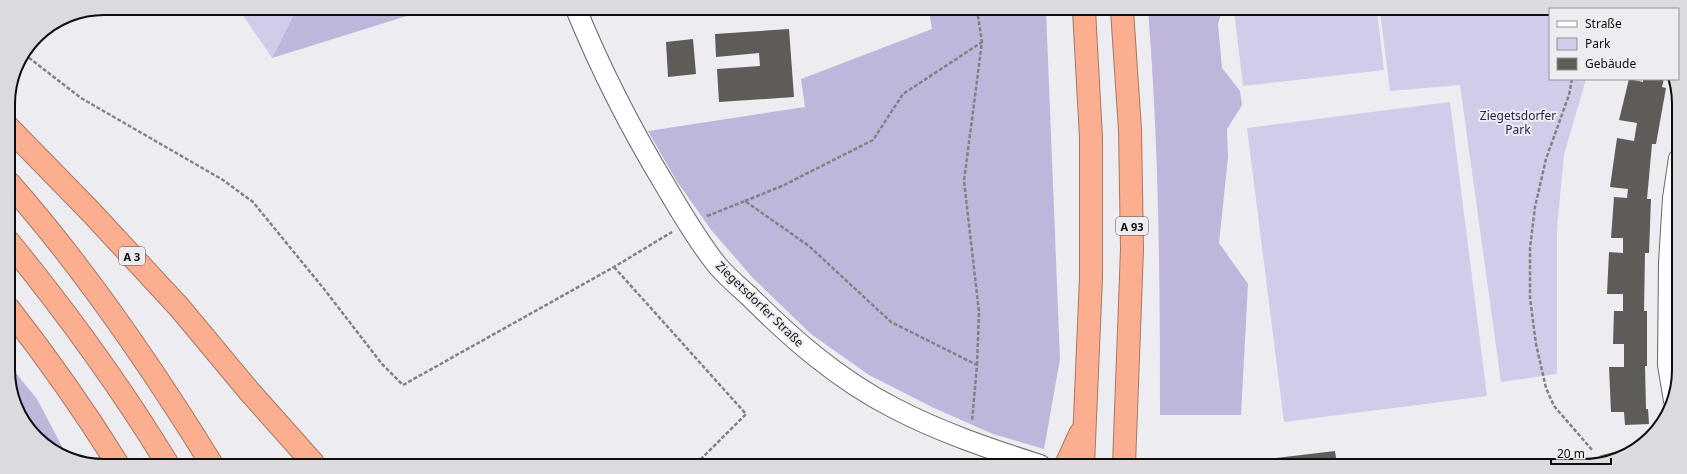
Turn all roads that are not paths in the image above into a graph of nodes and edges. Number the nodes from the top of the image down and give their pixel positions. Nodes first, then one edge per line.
1 (578, 15) edge
2 (1084, 15) edge
3 (1122, 15) edge
4 (15, 134) edge
5 (15, 190) edge
6 (1672, 214) edge
7 (15, 249) edge
8 (15, 317) edge
9 (1670, 388) edge
10 (89, 418) junction
11 (1085, 422) junction
12 (103, 459) edge
13 (115, 459) edge
14 (164, 459) edge
15 (209, 459) edge
16 (309, 459) edge
17 (1022, 459) edge
18 (1069, 459) edge
19 (1083, 459) edge
20 (1125, 459) edge

1 - 17 street, Ziegetsdorfer Straße
2 - 11 highway
3 - 20 highway, A 93
4 - 16 highway, A 3
5 - 15 highway
6 - 9 street
7 - 14 highway
8 - 10 highway
10 - 12 highway
10 - 13 highway
11 - 18 highway
11 - 19 highway

